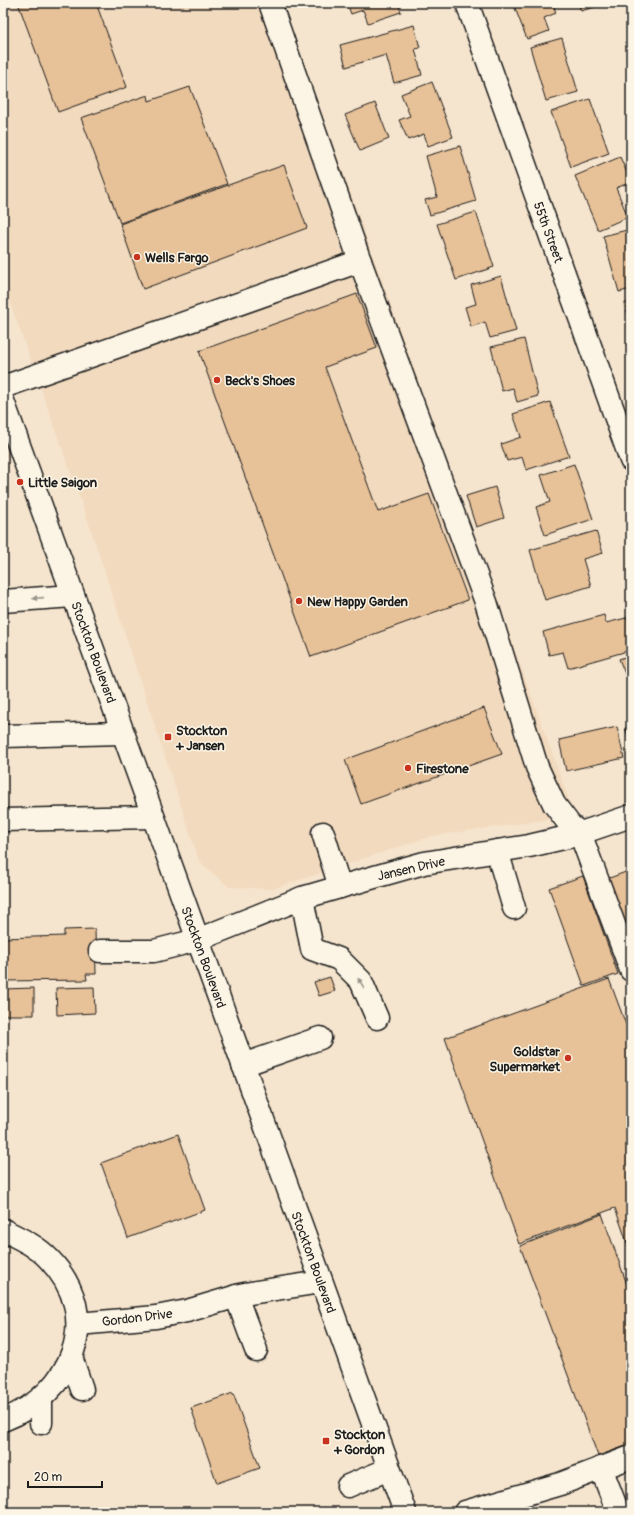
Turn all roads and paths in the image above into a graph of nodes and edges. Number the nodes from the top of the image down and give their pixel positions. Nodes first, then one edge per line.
1 (270, 3) edge
2 (467, 3) edge
3 (360, 261) junction
4 (3, 387) edge
5 (3, 401) edge
6 (631, 460) edge
7 (73, 596) junction
8 (3, 601) edge
9 (122, 733) junction
10 (3, 736) edge
11 (631, 816) edge
12 (153, 817) junction
13 (3, 820) edge
14 (323, 833) dead end
15 (580, 833) junction
16 (497, 852) junction
17 (340, 887) junction
18 (302, 898) junction
19 (514, 908) dead end
20 (197, 940) junction
21 (100, 951) dead end
22 (631, 970) edge
23 (377, 1018) dead end
24 (320, 1038) dead end
25 (243, 1065) junction
26 (3, 1230) edge
27 (321, 1282) junction
28 (236, 1296) junction
29 (78, 1324) junction
30 (256, 1350) dead end
31 (71, 1357) junction
32 (82, 1389) dead end
33 (40, 1398) junction
34 (3, 1420) edge
35 (41, 1423) dead end
36 (631, 1457) edge
37 (601, 1468) junction
38 (389, 1469) junction
39 (348, 1486) dead end
40 (472, 1511) edge
41 (405, 1512) edge
42 (618, 1512) edge

1 - 3 street
2 - 6 street, 55th Street
3 - 4 street
3 - 15 street
5 - 7 street, Stockton Boulevard
7 -> 8 street
7 - 9 street, Stockton Boulevard
9 - 10 street
9 - 12 street, Stockton Boulevard
11 - 15 street, Jansen Drive
12 - 13 street
12 - 20 street, Stockton Boulevard
14 - 17 street
15 - 16 street, Jansen Drive
15 - 22 street
16 - 17 street, Jansen Drive
16 - 19 street
17 - 18 street, Jansen Drive
18 - 20 street, Jansen Drive
23 -> 18 street
20 - 21 street, Jansen Drive
20 - 25 street, Stockton Boulevard
24 - 25 street
25 - 27 street, Stockton Boulevard
26 - 29 street
27 - 28 street, Gordon Drive
27 - 38 street, Stockton Boulevard
28 - 29 street, Gordon Drive
28 - 30 street
29 - 31 street
31 - 32 street
31 - 33 street
33 - 34 street
33 - 35 street
36 - 37 street
37 - 40 street
37 - 42 street
38 - 39 street
38 - 41 street, Stockton Boulevard

